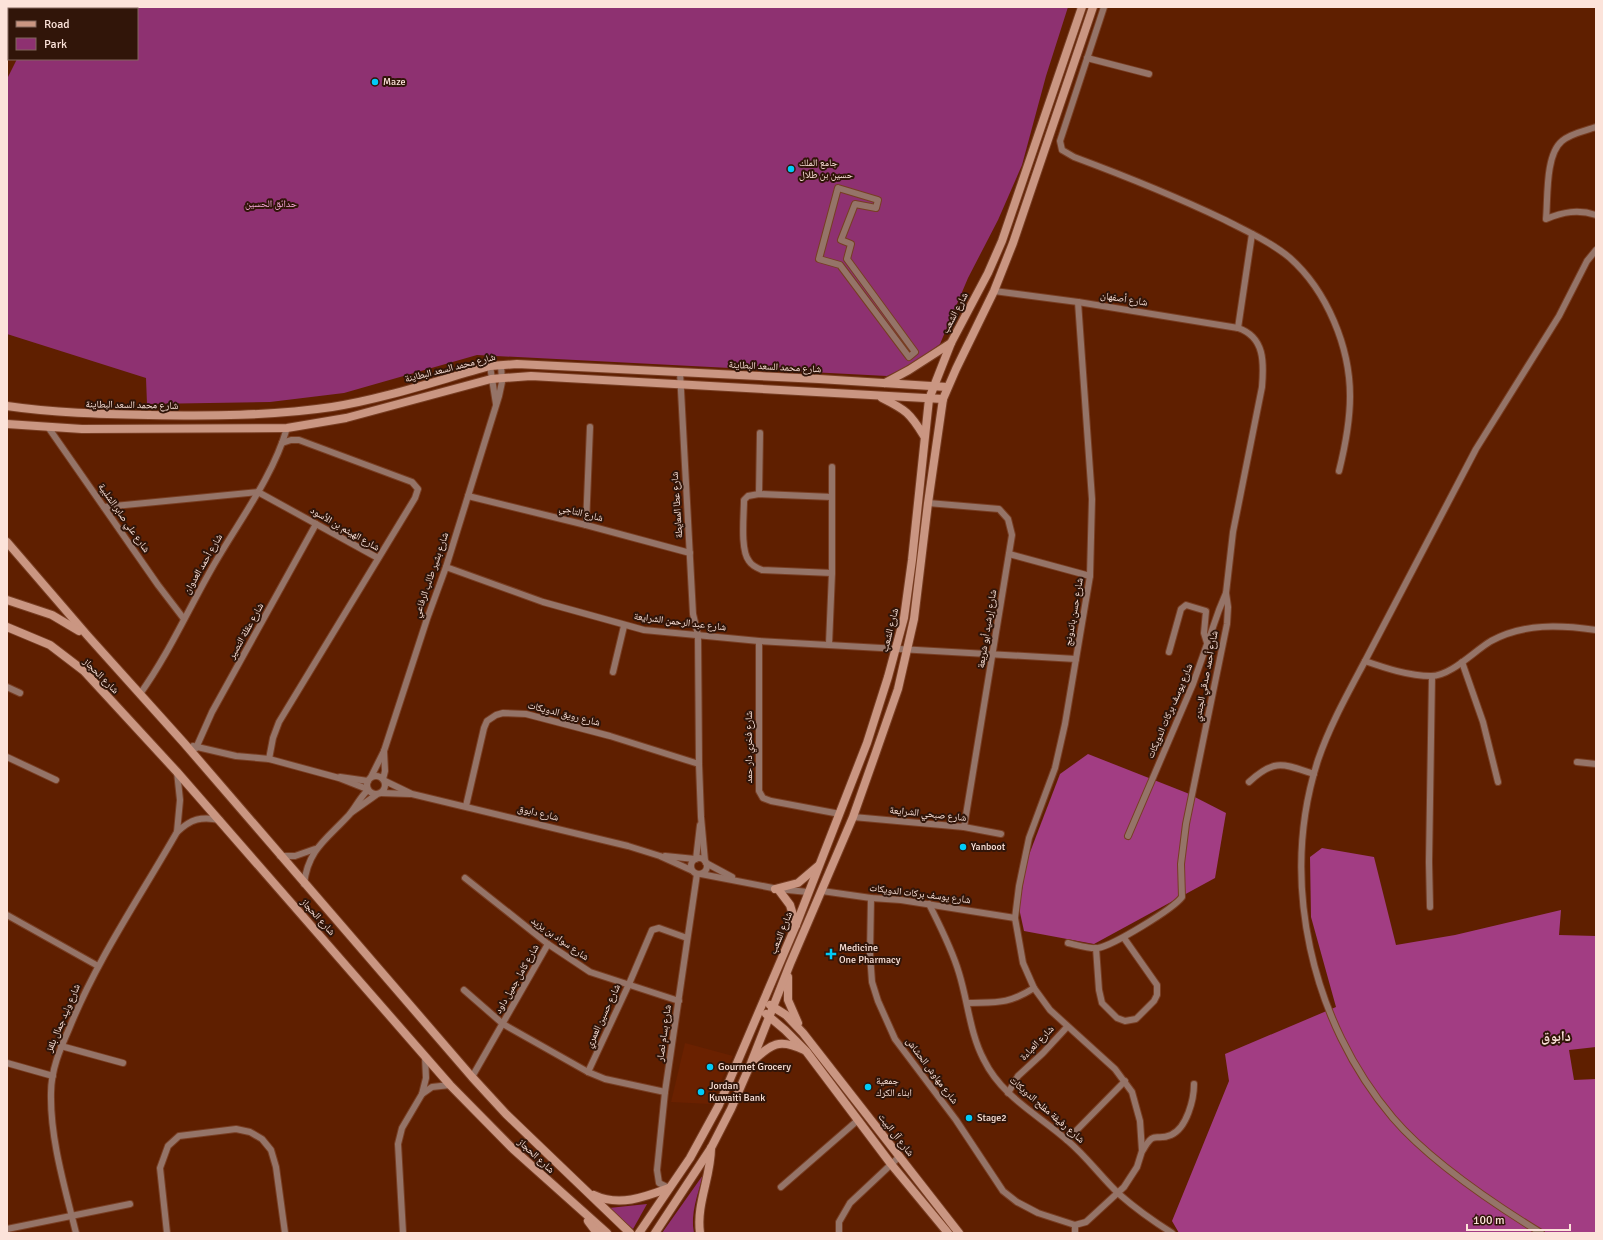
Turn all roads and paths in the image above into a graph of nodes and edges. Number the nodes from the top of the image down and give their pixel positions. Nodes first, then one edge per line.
1 (1082, 7) edge
2 (1092, 7) edge
3 (1104, 7) edge
4 (1087, 58) junction
5 (1149, 74) dead end
6 (1596, 127) edge
7 (1595, 213) edge
8 (1252, 234) junction
9 (1596, 250) edge
10 (994, 291) junction
11 (1078, 302) junction
12 (1238, 328) junction
13 (1250, 334) joint
14 (950, 342) junction
15 (909, 357) joint
16 (501, 365) junction
17 (490, 366) junction
18 (680, 372) junction
19 (502, 377) junction
20 (491, 379) junction
21 (884, 383) junction
22 (933, 385) junction
23 (680, 386) junction
24 (947, 387) junction
25 (880, 396) junction
26 (929, 399) junction
27 (943, 399) junction
28 (496, 404) junction
29 (7, 406) edge
30 (82, 414) junction
31 (7, 424) edge
32 (48, 427) junction
33 (590, 427) dead end
34 (287, 428) junction
35 (82, 429) junction
36 (760, 433) dead end
37 (924, 436) junction
38 (282, 443) junction
39 (832, 467) dead end
40 (1339, 471) dead end
41 (258, 492) junction
42 (759, 494) junction
43 (468, 496) junction
44 (832, 497) junction
45 (928, 503) junction
46 (104, 507) junction
47 (316, 524) junction
48 (586, 525) junction
49 (7, 542) edge
50 (690, 553) junction
51 (1009, 554) junction
52 (378, 558) junction
53 (446, 567) junction
54 (832, 573) junction
55 (1090, 576) junction
56 (1226, 593) junction
57 (7, 600) edge
58 (184, 619) junction
59 (624, 626) junction
60 (7, 627) edge
61 (1596, 630) edge
62 (698, 635) junction
63 (87, 636) junction
64 (759, 641) junction
65 (829, 644) junction
66 (1208, 646) junction
67 (896, 648) junction
68 (908, 649) junction
69 (1169, 652) dead end
70 (994, 653) junction
71 (1076, 659) junction
72 (1365, 661) junction
73 (1462, 662) junction
74 (613, 672) dead end
75 (1432, 676) junction
76 (7, 688) edge
77 (20, 693) dead end
78 (140, 694) junction
79 (184, 743) junction
80 (196, 748) junction
81 (384, 751) junction
82 (7, 757) edge
83 (269, 759) junction
84 (1577, 762) dead end
85 (699, 764) junction
86 (1596, 764) edge
87 (177, 772) junction
88 (1314, 774) junction
89 (339, 778) junction
90 (369, 779) junction
91 (56, 780) dead end
92 (384, 780) junction
93 (1249, 782) dead end
94 (1498, 782) dead end
95 (368, 790) junction
96 (378, 794) junction
97 (412, 794) junction
98 (466, 806) junction
99 (351, 812) junction
100 (840, 814) junction
101 (701, 817) junction
102 (852, 817) junction
103 (220, 820) junction
104 (964, 827) junction
105 (177, 832) junction
106 (1001, 834) dead end
107 (1128, 836) dead end
108 (315, 849) junction
109 (280, 856) junction
110 (660, 856) junction
111 (696, 859) junction
112 (706, 862) junction
113 (820, 864) junction
114 (692, 870) junction
115 (699, 874) junction
116 (465, 878) dead end
117 (737, 880) junction
118 (304, 884) junction
119 (777, 889) junction
120 (822, 891) junction
121 (808, 892) junction
122 (871, 898) junction
123 (929, 904) junction
124 (1430, 907) dead end
125 (7, 915) edge
126 (1015, 918) junction
127 (796, 924) junction
128 (687, 938) junction
129 (1124, 938) junction
130 (548, 944) junction
131 (1068, 944) dead end
132 (1096, 948) junction
133 (790, 964) junction
134 (98, 966) junction
135 (629, 984) junction
136 (1034, 988) junction
137 (464, 990) dead end
138 (678, 1001) junction
139 (764, 1001) junction
140 (967, 1002) junction
141 (774, 1007) junction
142 (760, 1010) junction
143 (770, 1017) junction
144 (503, 1024) junction
145 (1067, 1027) junction
146 (803, 1033) junction
147 (61, 1046) junction
148 (806, 1051) junction
149 (425, 1056) junction
150 (7, 1063) edge
151 (123, 1063) dead end
152 (751, 1063) junction
153 (588, 1072) junction
154 (53, 1076) junction
155 (472, 1077) junction
156 (1125, 1082) junction
157 (450, 1084) junction
158 (1194, 1084) dead end
159 (665, 1092) junction
160 (1008, 1093) junction
161 (422, 1094) junction
162 (858, 1120) junction
163 (1067, 1140) junction
164 (711, 1148) junction
165 (1142, 1151) junction
166 (900, 1156) junction
167 (891, 1164) junction
168 (781, 1187) dead end
169 (669, 1188) junction
170 (589, 1192) junction
171 (1118, 1193) junction
172 (130, 1204) dead end
173 (578, 1208) junction
174 (72, 1216) junction
175 (1075, 1225) junction
176 (7, 1230) edge
177 (76, 1233) edge
178 (167, 1233) edge
179 (285, 1233) edge
180 (403, 1233) edge
181 (597, 1233) edge
182 (607, 1233) edge
183 (630, 1233) edge
184 (639, 1233) edge
185 (655, 1233) edge
186 (700, 1233) edge
187 (839, 1233) edge
188 (948, 1233) edge
189 (959, 1233) edge
190 (1075, 1233) edge
191 (1172, 1233) edge
192 (1541, 1233) edge

1 - 14 main road, شارع الشعب
2 - 10 main road, شارع الشعب
3 - 4 street
4 - 5 street
4 - 8 street
6 - 7 street
8 - 12 street
8 - 40 street
9 - 72 street
10 - 11 street, شارع أصفهان
10 - 24 main road, شارع الشعب
11 - 12 street, شارع أصفهان
11 - 55 street, شارع حسن باندونج
12 - 13 street, شارع أصفهان
13 - 56 street, شارع أحمد صدقي الجندي
14 - 21 main road
14 - 22 main road, شارع الشعب
15 - 15 street
16 - 17 main road, شارع محمد السعد البطاينة
16 - 18 main road, شارع محمد السعد البطاينة
16 - 19 street, شارع بشير طالب الرفاعي
17 - 20 street, شارع بشير طالب الرفاعي
17 - 30 main road, شارع محمد السعد البطاينة
18 - 21 main road, شارع محمد السعد البطاينة
18 - 23 street, شارع عطا المعايطة
19 - 20 main road, شارع محمد السعد البطاينة
19 - 23 main road, شارع محمد السعد البطاينة
19 - 28 street, شارع بشير طالب الرفاعي
20 - 28 street, شارع بشير طالب الرفاعي
20 - 34 main road, شارع محمد السعد البطاينة
21 - 22 main road, شارع محمد السعد البطاينة
22 - 24 main road, شارع محمد السعد البطاينة
22 - 26 main road, شارع الشعب
23 - 25 main road, شارع محمد السعد البطاينة
23 - 50 street, شارع عطا المعايطة
24 - 27 main road, شارع الشعب
25 - 26 main road, شارع محمد السعد البطاينة
25 - 37 main road
26 - 27 main road, شارع محمد السعد البطاينة
26 - 37 main road, شارع الشعب
27 - 45 main road, شارع الشعب
28 - 43 street, شارع بشير طالب الرفاعي
29 - 30 main road, شارع محمد السعد البطاينة
30 - 35 main road
31 - 32 main road, شارع محمد السعد البطاينة
32 - 35 main road, شارع محمد السعد البطاينة
32 - 46 street, شارع علي صابر الشلبية
33 - 48 street
34 - 35 main road, شارع محمد السعد البطاينة
34 - 38 street, شارع أحمد العدوان
36 - 42 street
37 - 67 main road, شارع الشعب
38 - 41 street, شارع أحمد العدوان
38 - 52 street
39 - 44 street
41 - 46 street
41 - 47 street, شارع الهيثم بن الأسود
41 - 58 street, شارع أحمد العدوان
42 - 44 street
42 - 54 street
43 - 48 street, شارع التاجي
43 - 53 street, شارع بشير طالب الرفاعي
44 - 54 street
45 - 51 street, شارع إرشيد أبو شريعة
45 - 68 main road, شارع الشعب
46 - 58 street, شارع علي صابر الشلبية
47 - 52 street, شارع الهيثم بن الأسود
47 - 80 street, شارع عقلة النصير
48 - 50 street, شارع التاجي
49 - 63 main road, شارع الحجاز
50 - 62 street, شارع عطا المعايطة
51 - 55 street
51 - 70 street, شارع إرشيد أبو شريعة
52 - 83 street, شارع الهيثم بن الأسود
53 - 59 street, شارع عبد الرحمن الشرايعة
53 - 81 street, شارع بشير طالب الرفاعي
54 - 65 street
55 - 71 street, شارع حسن باندونج
56 - 66 street, شارع يوسف بركات الدويكات
56 - 129 street, شارع أحمد صدقي الجندي
57 - 63 main road, شارع الحجاز
58 - 78 street, شارع أحمد العدوان
59 - 62 street, شارع عبد الرحمن الشرايعة
59 - 74 street
60 - 87 main road, شارع الحجاز
61 - 73 street
62 - 64 street, شارع عبد الرحمن الشرايعة
62 - 85 street
63 - 78 main road, شارع الحجاز
64 - 65 street, شارع عبد الرحمن الشرايعة
64 - 100 street, شارع فخري دار حمد
65 - 67 street, شارع عبد الرحمن الشرايعة
66 - 69 street
66 - 107 street, شارع يوسف بركات الدويكات
67 - 68 street, شارع عبد الرحمن الشرايعة
67 - 100 main road, شارع الشعب
68 - 70 street, شارع عبد الرحمن الشرايعة
68 - 102 main road, شارع الشعب
70 - 71 street, شارع عبد الرحمن الشرايعة
70 - 104 street, شارع إرشيد أبو شريعة
71 - 126 street, شارع حسن باندونج
72 - 75 street
72 - 88 street
73 - 75 street
73 - 94 street
75 - 124 street
76 - 77 street
78 - 79 main road, شارع الحجاز
79 - 80 street
79 - 109 main road, شارع الحجاز
80 - 83 street
81 - 90 street, شارع بشير طالب الرفاعي
81 - 92 street, شارع بشير طالب الرفاعي
82 - 91 street
83 - 89 street
84 - 86 street
85 - 98 street, شارع رويق الدويكات
85 - 101 street
87 - 103 main road, شارع الحجاز
87 - 105 street, شارع وليد جمال بلقز
88 - 93 street
88 - 192 street
89 - 90 street
89 - 95 street
90 - 92 street
90 - 95 street
92 - 96 street
92 - 97 street, شارع دابوق
95 - 96 street
95 - 99 street
96 - 97 street, شارع دابوق
96 - 99 street
97 - 98 street, شارع دابوق
98 - 110 street, شارع دابوق
99 - 108 street
100 - 113 main road, شارع الشعب
101 - 111 street
101 - 112 street
102 - 104 street, شارع صبحي الشرايعة
102 - 120 main road, شارع الشعب
103 - 105 street, شارع وليد جمال بلقز
103 - 149 main road, شارع الحجاز
104 - 106 street, شارع صبحي الشرايعة
105 - 134 street, شارع وليد جمال بلقز
108 - 109 street
108 - 118 street
109 - 118 main road, شارع الحجاز
110 - 111 street, شارع دابوق
110 - 114 street, شارع دابوق
111 - 112 street
111 - 114 street
112 - 115 street
112 - 117 street
113 - 119 main road
113 - 121 main road, شارع الشعب
114 - 115 street
115 - 117 street
115 - 128 street, شارع بسام نصار
116 - 130 street, شارع سواد بن يزيد
117 - 119 street
118 - 155 main road, شارع الحجاز
119 - 121 street
119 - 127 main road
120 - 122 street, شارع يوسف بركات الدويكات
120 - 133 main road, شارع الشعب
121 - 127 main road, شارع الشعب
122 - 123 street, شارع يوسف بركات الدويكات
122 - 175 street, شارع مهاوش الحشاش
123 - 126 street, شارع يوسف بركات الدويكات
123 - 140 street, شارع رفيفة مفلح الدويكات
125 - 134 street
126 - 136 street
127 - 139 main road, شارع الشعب
128 - 135 street, شارع حسين العمري
128 - 138 street, شارع بسام نصار
129 - 132 street, شارع أحمد صدقي الجندي
129 - 132 street
130 - 135 street, شارع سواد بن يزيد
130 - 144 street, شارع كامل جميل داود
131 - 132 street, شارع أحمد صدقي الجندي
133 - 141 main road, شارع الشعب
133 - 146 main road
134 - 147 street, شارع وليد جمال بلقز
135 - 138 street, شارع سواد بن يزيد
135 - 153 street, شارع حسين العمري
136 - 140 street
136 - 145 street
137 - 144 street, شارع كامل جميل داود
138 - 159 street, شارع بسام نصار
139 - 141 main road, شارع آل البيت
139 - 142 main road, شارع الشعب
140 - 160 street, شارع رفيفة مفلح الدويكات
141 - 143 main road, شارع الشعب
141 - 146 main road, شارع آل البيت
142 - 143 main road, شارع آل البيت
142 - 169 main road, شارع الشعب
143 - 148 main road, شارع آل البيت
143 - 152 main road, شارع الشعب
144 - 153 street, شارع كامل جميل داود
144 - 155 street, شارع كامل جميل داود
145 - 156 street
145 - 160 street, شارع العباءة
146 - 166 main road, شارع آل البيت
147 - 151 street
147 - 154 street, شارع وليد جمال بلقز
148 - 152 main road
148 - 162 main road, شارع آل البيت
149 - 157 main road, شارع الحجاز
149 - 161 street
150 - 154 street
152 - 164 main road, شارع الشعب
153 - 159 street
154 - 174 street, شارع وليد جمال بلقز
155 - 170 main road, شارع الحجاز
156 - 163 street
156 - 165 street
157 - 161 street
157 - 173 main road, شارع الحجاز
158 - 165 street
159 - 169 street, شارع بسام نصار
160 - 163 street, شارع رفيفة مفلح الدويكات
161 - 180 street
162 - 167 main road, شارع آل البيت
162 - 168 street
163 - 171 street, شارع رفيفة مفلح الدويكات
164 - 185 main road, شارع الشعب
164 - 186 main road
165 - 171 street
166 - 167 street
166 - 189 main road, شارع آل البيت
167 - 187 street
167 - 188 main road, شارع آل البيت
169 - 170 main road
169 - 184 main road, شارع الشعب
170 - 183 main road, شارع الحجاز
171 - 175 street
171 - 191 street, شارع رفيفة مفلح الدويكات
172 - 174 street
173 - 181 main road
173 - 182 main road, شارع الحجاز
174 - 176 street
174 - 177 street, شارع وليد جمال بلقز
175 - 190 street
178 - 179 street

